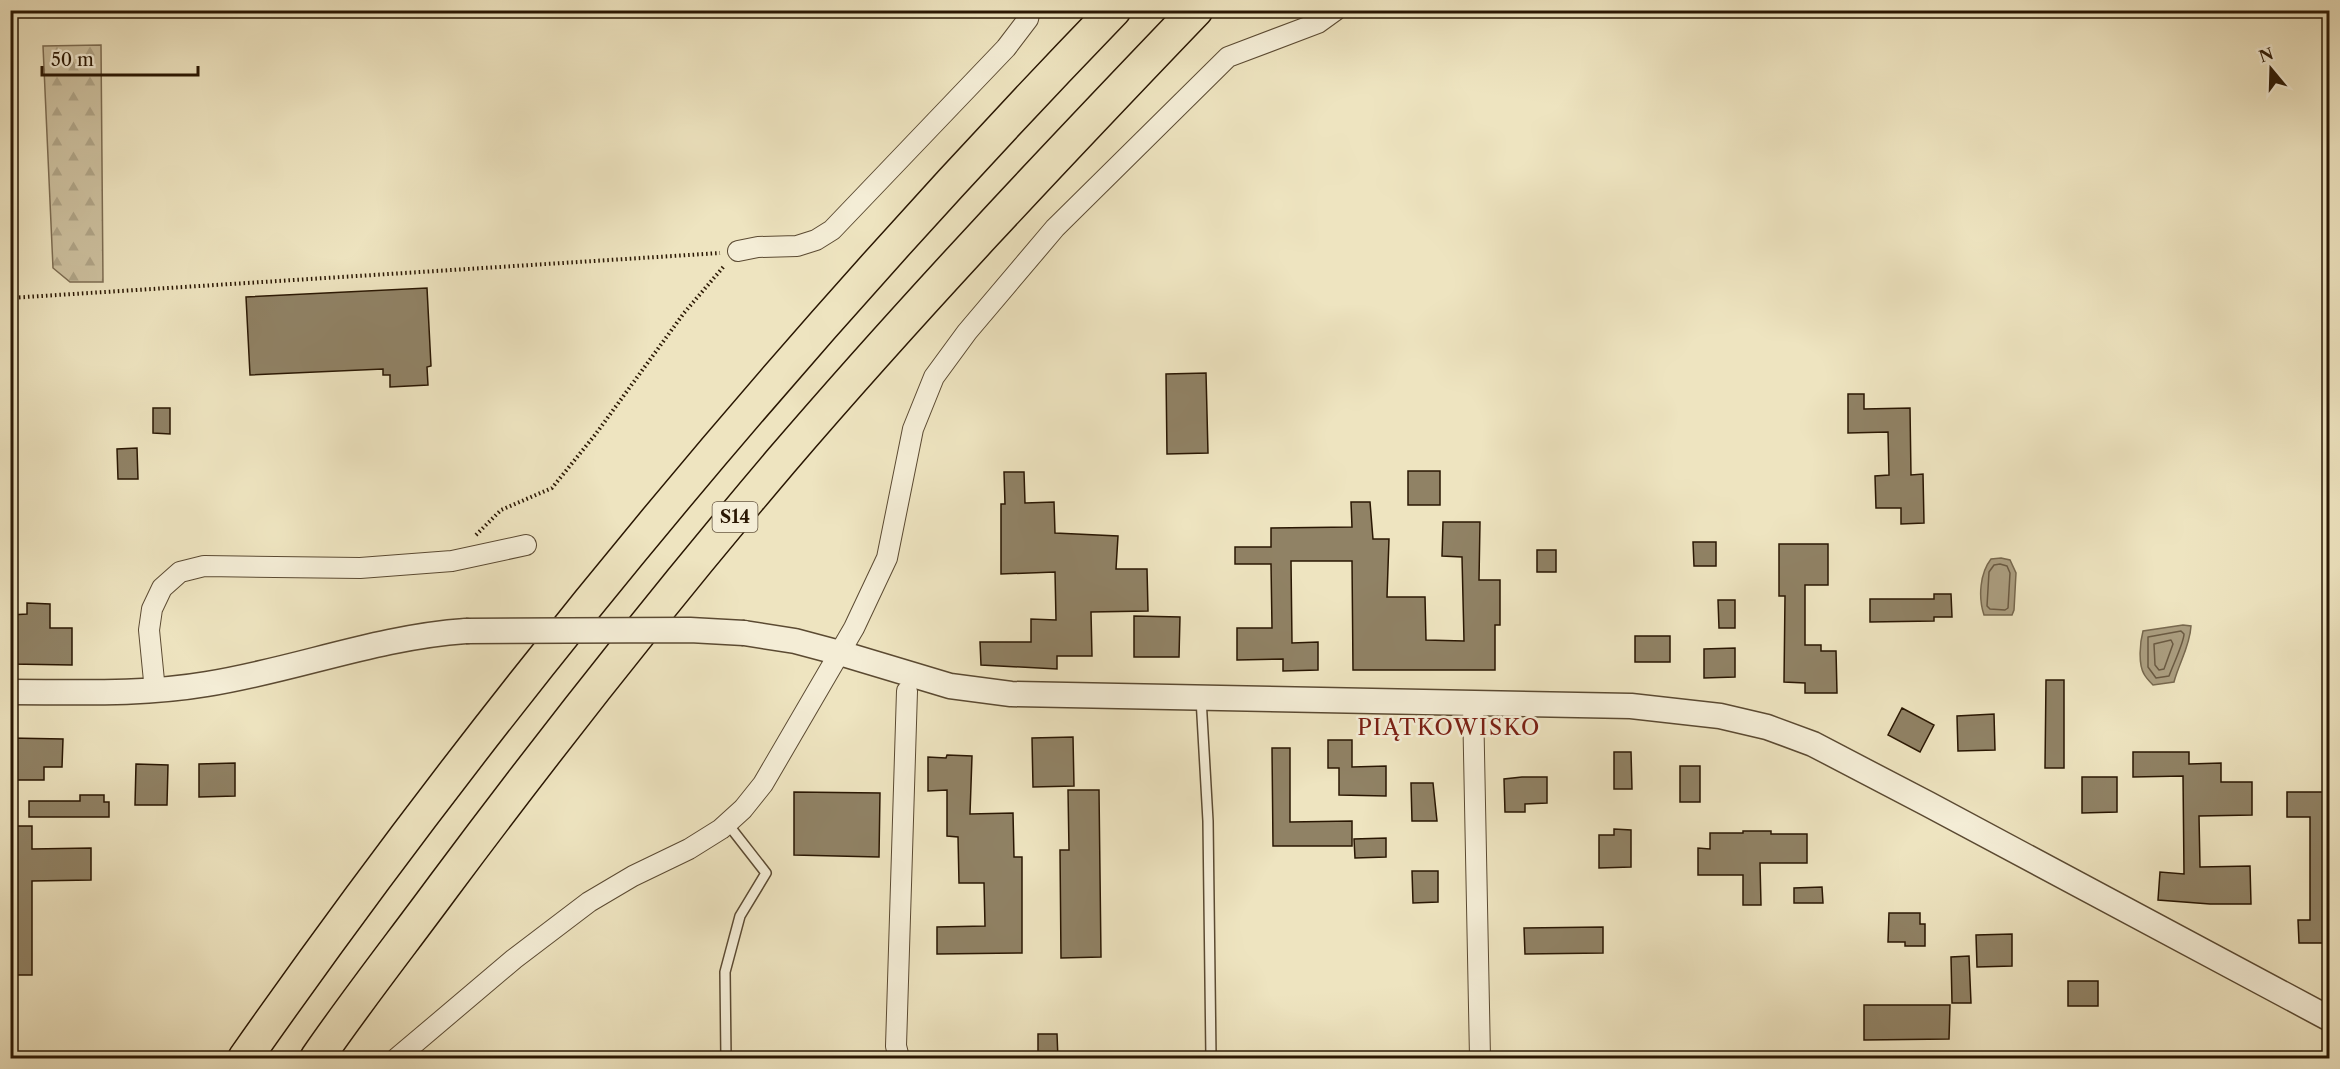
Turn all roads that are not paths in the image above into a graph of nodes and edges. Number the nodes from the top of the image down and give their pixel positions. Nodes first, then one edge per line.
1 (1030, 10) edge
2 (1114, 10) edge
3 (1196, 10) edge
4 (1336, 10) edge
5 (738, 251) road end
6 (526, 545) dead end
7 (840, 653) junction
8 (155, 691) junction
9 (907, 691) dead end
10 (10, 692) edge
11 (1201, 698) junction
12 (1473, 702) junction
13 (727, 823) junction
14 (2330, 1019) edge
15 (245, 1059) edge
16 (317, 1059) edge
17 (397, 1059) edge
18 (726, 1059) edge
19 (899, 1059) edge
20 (1212, 1059) edge
21 (1480, 1059) edge

1 - 5 street
2 - 15 highway
3 - 16 highway, S14
4 - 7 street
6 - 8 street
7 - 8 street, bridge
7 - 11 street
7 - 13 street
8 - 10 street
9 - 19 street
11 - 12 street
11 - 20 lane
12 - 14 street
12 - 21 street
13 - 17 street
13 - 18 lane

